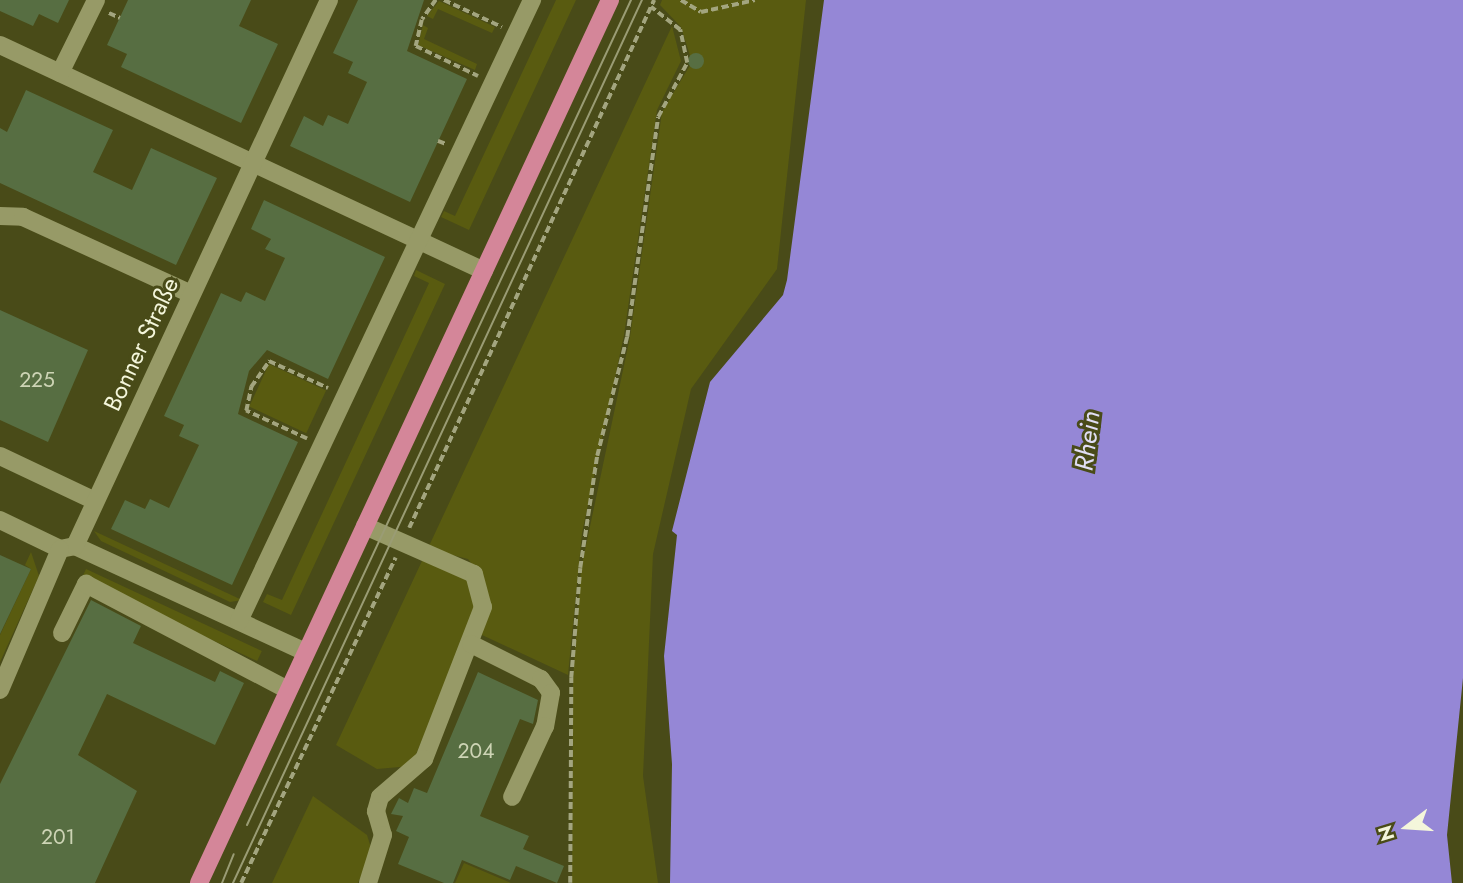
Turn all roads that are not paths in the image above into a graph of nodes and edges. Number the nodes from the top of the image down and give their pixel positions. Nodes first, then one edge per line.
1 (96, 0) edge
2 (329, 0) edge
3 (532, 0) edge
4 (610, 0) edge
5 (0, 44) edge
6 (60, 73) junction
7 (252, 162) junction
8 (0, 216) edge
9 (419, 241) junction
10 (484, 271) junction
11 (191, 294) junction
12 (0, 456) edge
13 (95, 501) junction
14 (0, 520) edge
15 (365, 526) junction
16 (67, 547) junction
17 (239, 621) junction
18 (62, 633) dead end
19 (471, 644) junction
20 (305, 652) junction
21 (0, 690) edge
22 (288, 690) junction
23 (512, 797) dead end
24 (371, 882) edge
25 (199, 883) edge

1 - 6 lane
2 - 7 lane, Bonner Straße
3 - 9 lane
4 - 10 main road
5 - 6 lane
6 - 7 lane
7 - 9 lane
7 - 11 lane, Bonner Straße
8 - 11 lane
9 - 10 lane
9 - 17 lane
10 - 15 main road
11 - 13 lane, Bonner Straße
12 - 13 lane
13 - 16 lane, Bonner Straße
14 - 16 lane
15 - 19 lane
15 - 20 main road
16 - 17 lane
16 - 21 lane, Bonner Straße
17 - 20 lane
18 - 22 lane
19 - 23 lane
19 - 24 lane
20 - 22 main road
22 - 25 main road

